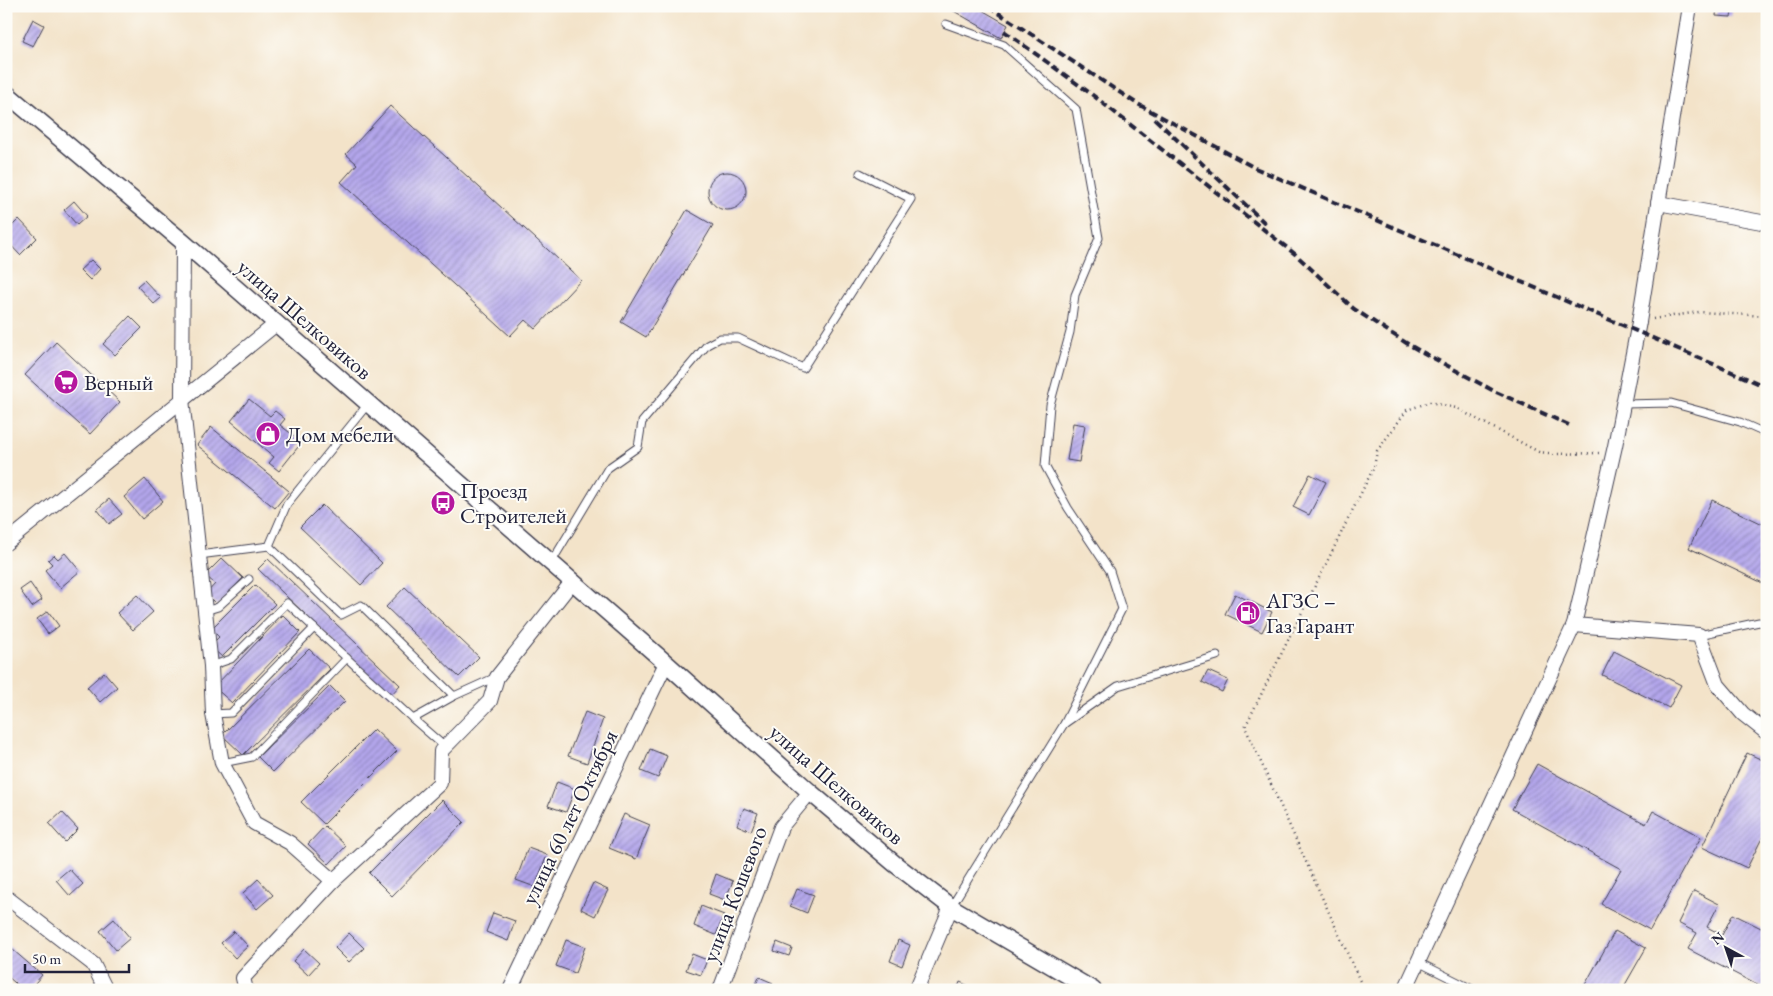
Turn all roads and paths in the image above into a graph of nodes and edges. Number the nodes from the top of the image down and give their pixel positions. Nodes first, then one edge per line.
1 (1690, 6) edge
2 (946, 24) dead end
3 (6, 93) edge
4 (860, 174) dead end
5 (1658, 203) junction
6 (1767, 224) edge
7 (183, 242) junction
8 (1767, 316) edge
9 (1639, 322) junction
10 (276, 324) junction
11 (182, 400) junction
12 (368, 404) junction
13 (1623, 404) junction
14 (1767, 434) edge
15 (1613, 453) junction
16 (6, 543) edge
17 (269, 546) junction
18 (199, 555) junction
19 (551, 564) junction
20 (249, 579) dead end
21 (572, 582) junction
22 (206, 611) junction
23 (1767, 624) edge
24 (1574, 625) junction
25 (314, 628) junction
26 (1699, 635) junction
27 (1217, 656) dead end
28 (346, 658) junction
29 (666, 663) junction
30 (211, 666) junction
31 (497, 677) junction
32 (454, 696) junction
33 (213, 714) junction
34 (413, 718) junction
35 (1064, 724) junction
36 (1767, 733) edge
37 (445, 747) junction
38 (222, 763) junction
39 (810, 792) junction
40 (333, 881) junction
41 (7, 897) edge
42 (951, 907) junction
43 (1418, 962) junction
44 (106, 990) edge
45 (246, 990) edge
46 (510, 990) edge
47 (720, 990) edge
48 (916, 990) edge
49 (1094, 990) edge
50 (1364, 990) edge
51 (1405, 990) edge
52 (1474, 990) edge

1 - 5 street
2 - 35 lane
3 - 7 street, улица Шелковиков
4 - 19 lane
5 - 6 street
5 - 9 street
7 - 10 street, улица Шелковиков
7 - 11 street
8 - 9 path
9 - 13 street
10 - 11 street
10 - 12 street, улица Шелковиков
11 - 16 street
11 - 18 street
12 - 17 lane
12 - 19 street, улица Шелковиков
13 - 14 lane
13 - 15 street
15 - 24 street
15 - 50 path
17 - 18 lane
17 - 32 lane
18 - 22 street
19 - 21 street, улица Шелковиков
20 - 22 lane
21 - 29 street, улица Шелковиков
21 - 31 street
22 - 30 street
23 - 26 lane
24 - 26 street
24 - 43 street
25 - 28 lane
25 - 30 lane
25 - 33 lane
26 - 36 street
27 - 35 lane
28 - 34 lane
28 - 38 lane
29 - 39 street, улица Шелковиков
29 - 46 street, улица 60 лет Октября
30 - 33 street
31 - 32 lane
31 - 37 street
32 - 34 lane
33 - 38 street
34 - 37 lane
35 - 42 lane
37 - 40 street
38 - 40 street
39 - 42 street, улица Шелковиков
39 - 47 street, улица Кошевого
40 - 45 street
41 - 44 street
42 - 48 street
42 - 49 street, улица Шелковиков
43 - 51 street
43 - 52 lane

